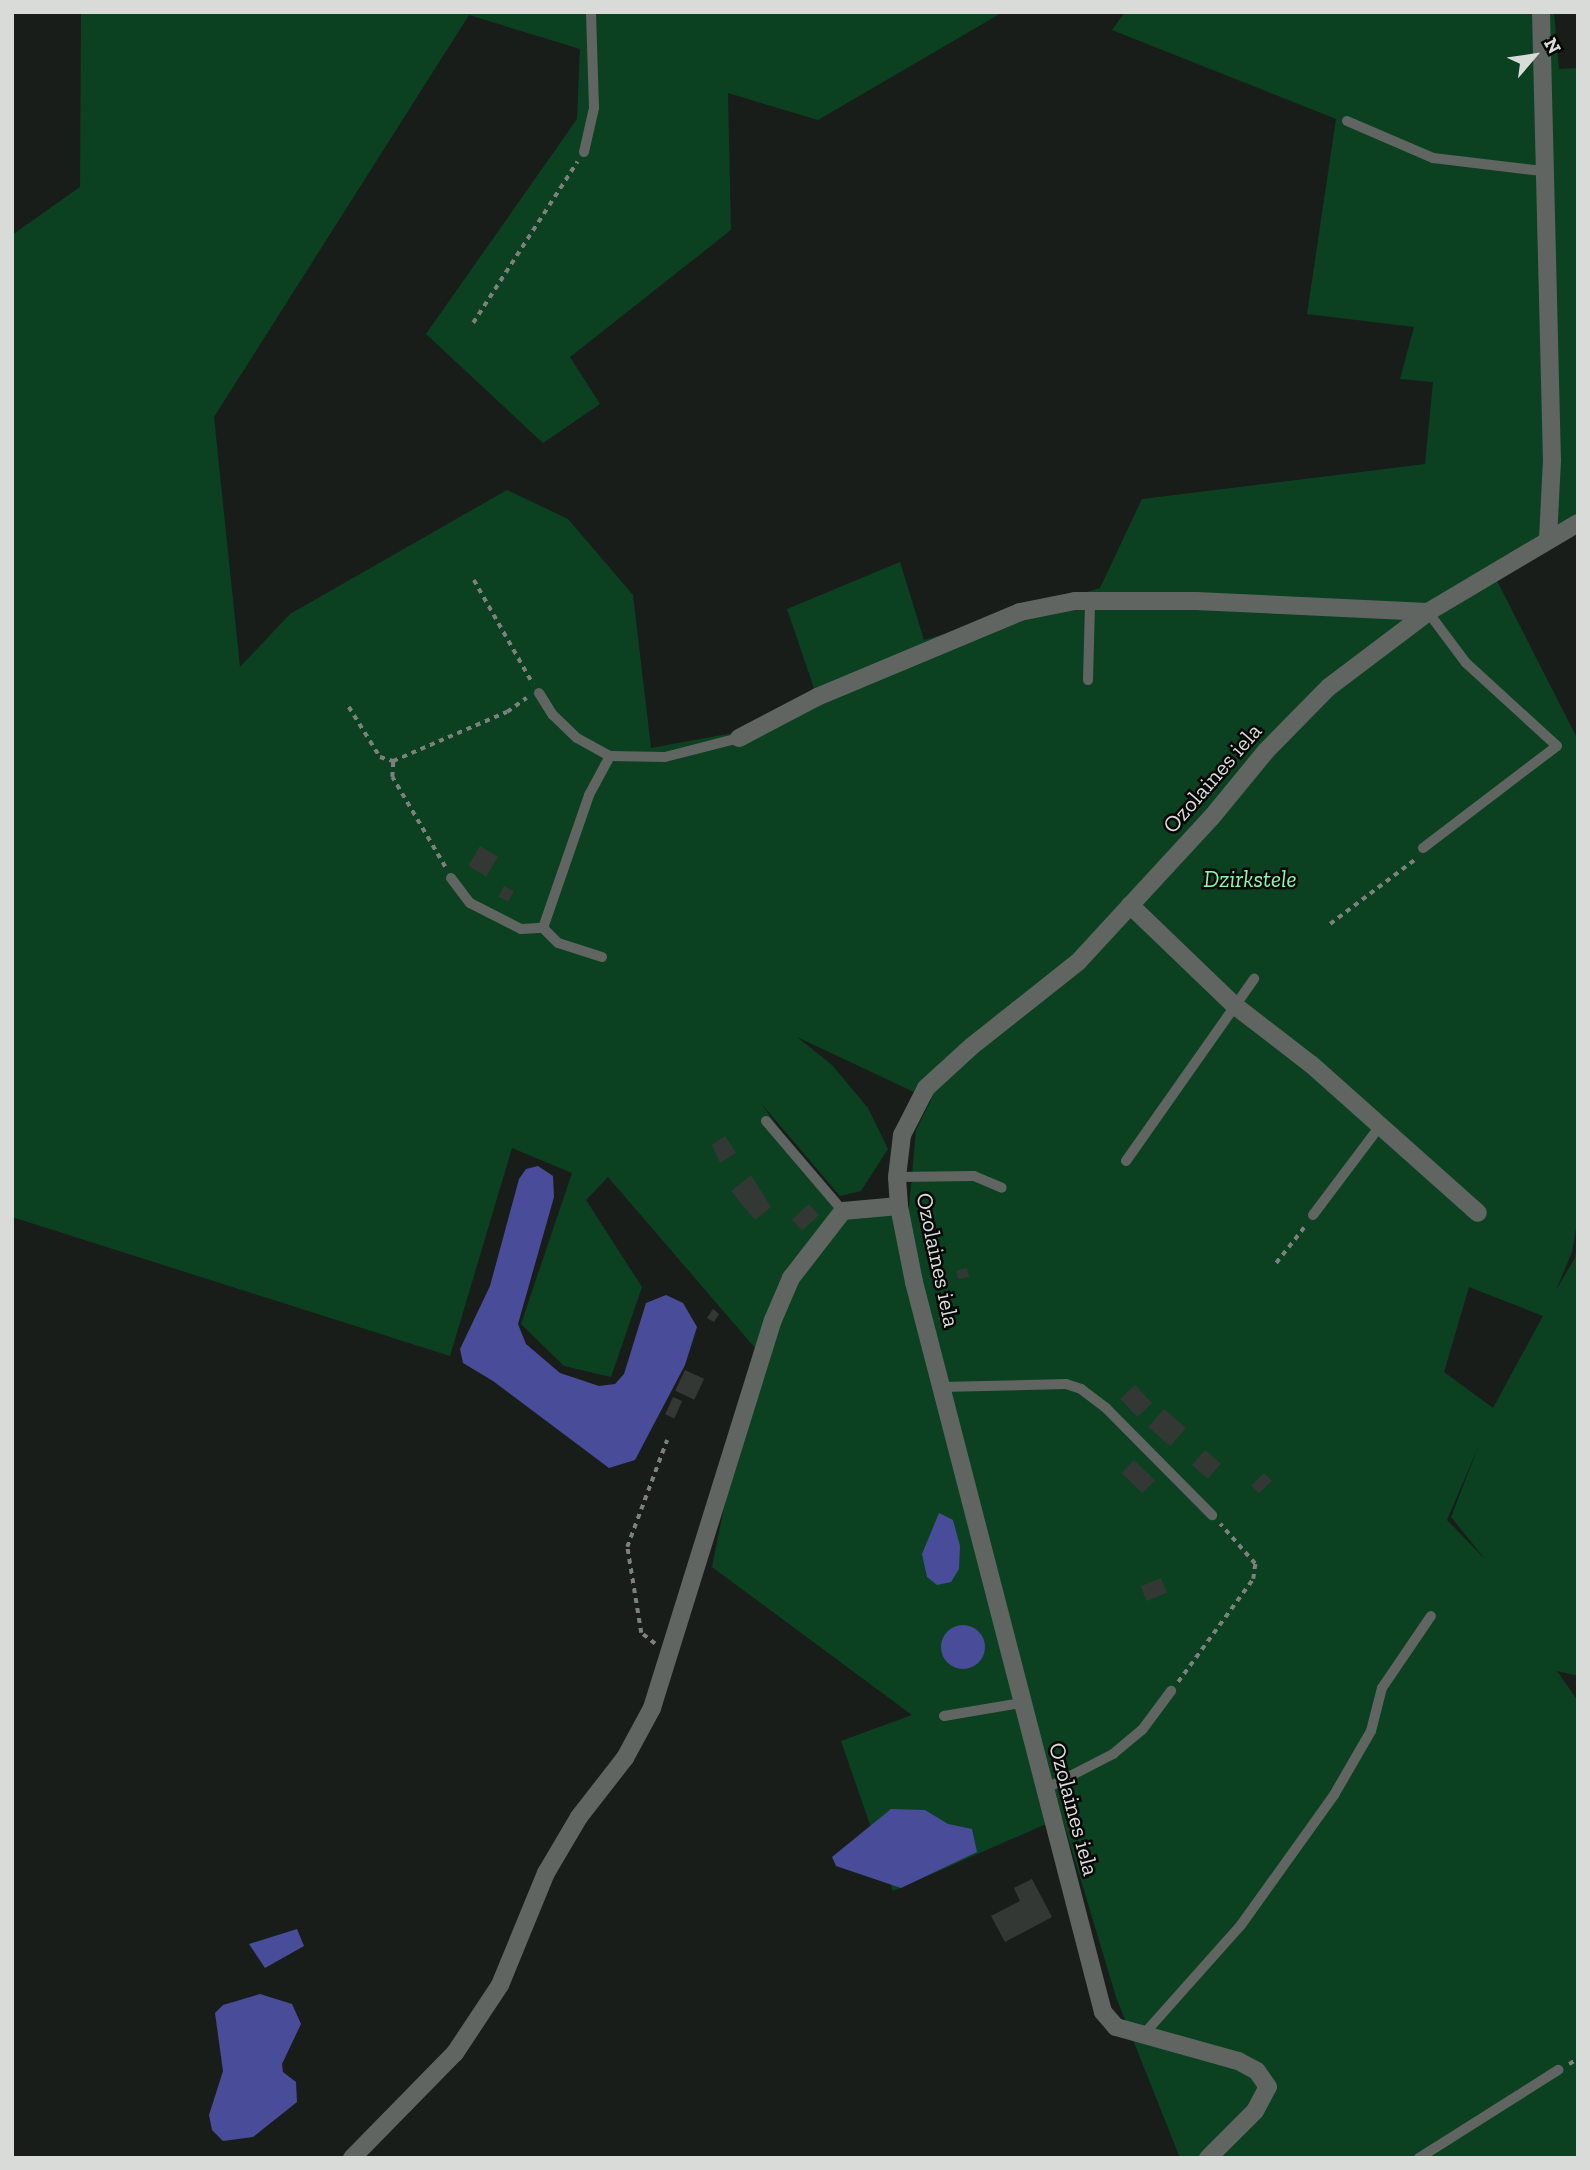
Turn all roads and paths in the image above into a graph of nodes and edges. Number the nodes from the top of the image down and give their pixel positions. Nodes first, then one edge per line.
1 (591, 12) edge
2 (1541, 12) edge
3 (1347, 121) dead end
4 (584, 152) joint
5 (1542, 171) junction
6 (473, 323) dead end
7 (1578, 523) edge
8 (1548, 538) junction
9 (474, 580) dead end
10 (1090, 601) junction
11 (1428, 612) junction
12 (1088, 680) dead end
13 (539, 693) junction
14 (349, 707) dead end
15 (739, 738) joint
16 (610, 756) junction
17 (393, 761) junction
18 (1423, 848) joint
19 (451, 878) joint
20 (1130, 905) junction
21 (1330, 924) dead end
22 (543, 928) junction
23 (602, 957) dead end
24 (1254, 979) dead end
25 (1234, 1006) junction
26 (766, 1121) dead end
27 (1380, 1126) junction
28 (1126, 1161) dead end
29 (897, 1177) junction
30 (1002, 1188) dead end
31 (899, 1206) junction
32 (843, 1211) junction
33 (1478, 1213) dead end
34 (1313, 1215) joint
35 (1276, 1263) dead end
36 (942, 1387) junction
37 (667, 1440) dead end
38 (1212, 1515) joint
39 (1431, 1616) dead end
40 (673, 1644) junction
41 (1171, 1691) joint
42 (1021, 1703) junction
43 (944, 1716) dead end
44 (1043, 1790) junction
45 (1143, 2035) junction
46 (1558, 2070) dead end
47 (352, 2158) edge
48 (1208, 2158) edge
49 (1419, 2158) edge

1 - 4 lane
2 - 5 street
3 - 5 lane
4 - 6 path
5 - 8 street
7 - 8 street, Ozolaines iela
8 - 11 street, Ozolaines iela
9 - 13 path
10 - 11 street
10 - 12 lane
10 - 15 street
11 - 18 lane
11 - 20 street, Ozolaines iela
13 - 16 lane
13 - 17 path
14 - 17 path
15 - 16 lane
16 - 22 lane
17 - 19 path
18 - 21 path
19 - 22 lane
20 - 25 street
20 - 29 street, Ozolaines iela
22 - 23 lane
24 - 25 lane
25 - 27 street
25 - 28 lane
26 - 32 lane
27 - 33 street
27 - 34 lane
29 - 30 lane
29 - 31 street, Ozolaines iela
31 - 32 street
31 - 36 street, Ozolaines iela
32 - 40 street
34 - 35 path
36 - 38 lane
36 - 42 street, Ozolaines iela
37 - 40 path
38 - 41 path
39 - 45 lane
40 - 47 street
41 - 44 lane
42 - 43 lane
42 - 44 street, Ozolaines iela
44 - 45 street, Ozolaines iela
45 - 48 street, Ozolaines iela
46 - 49 lane

